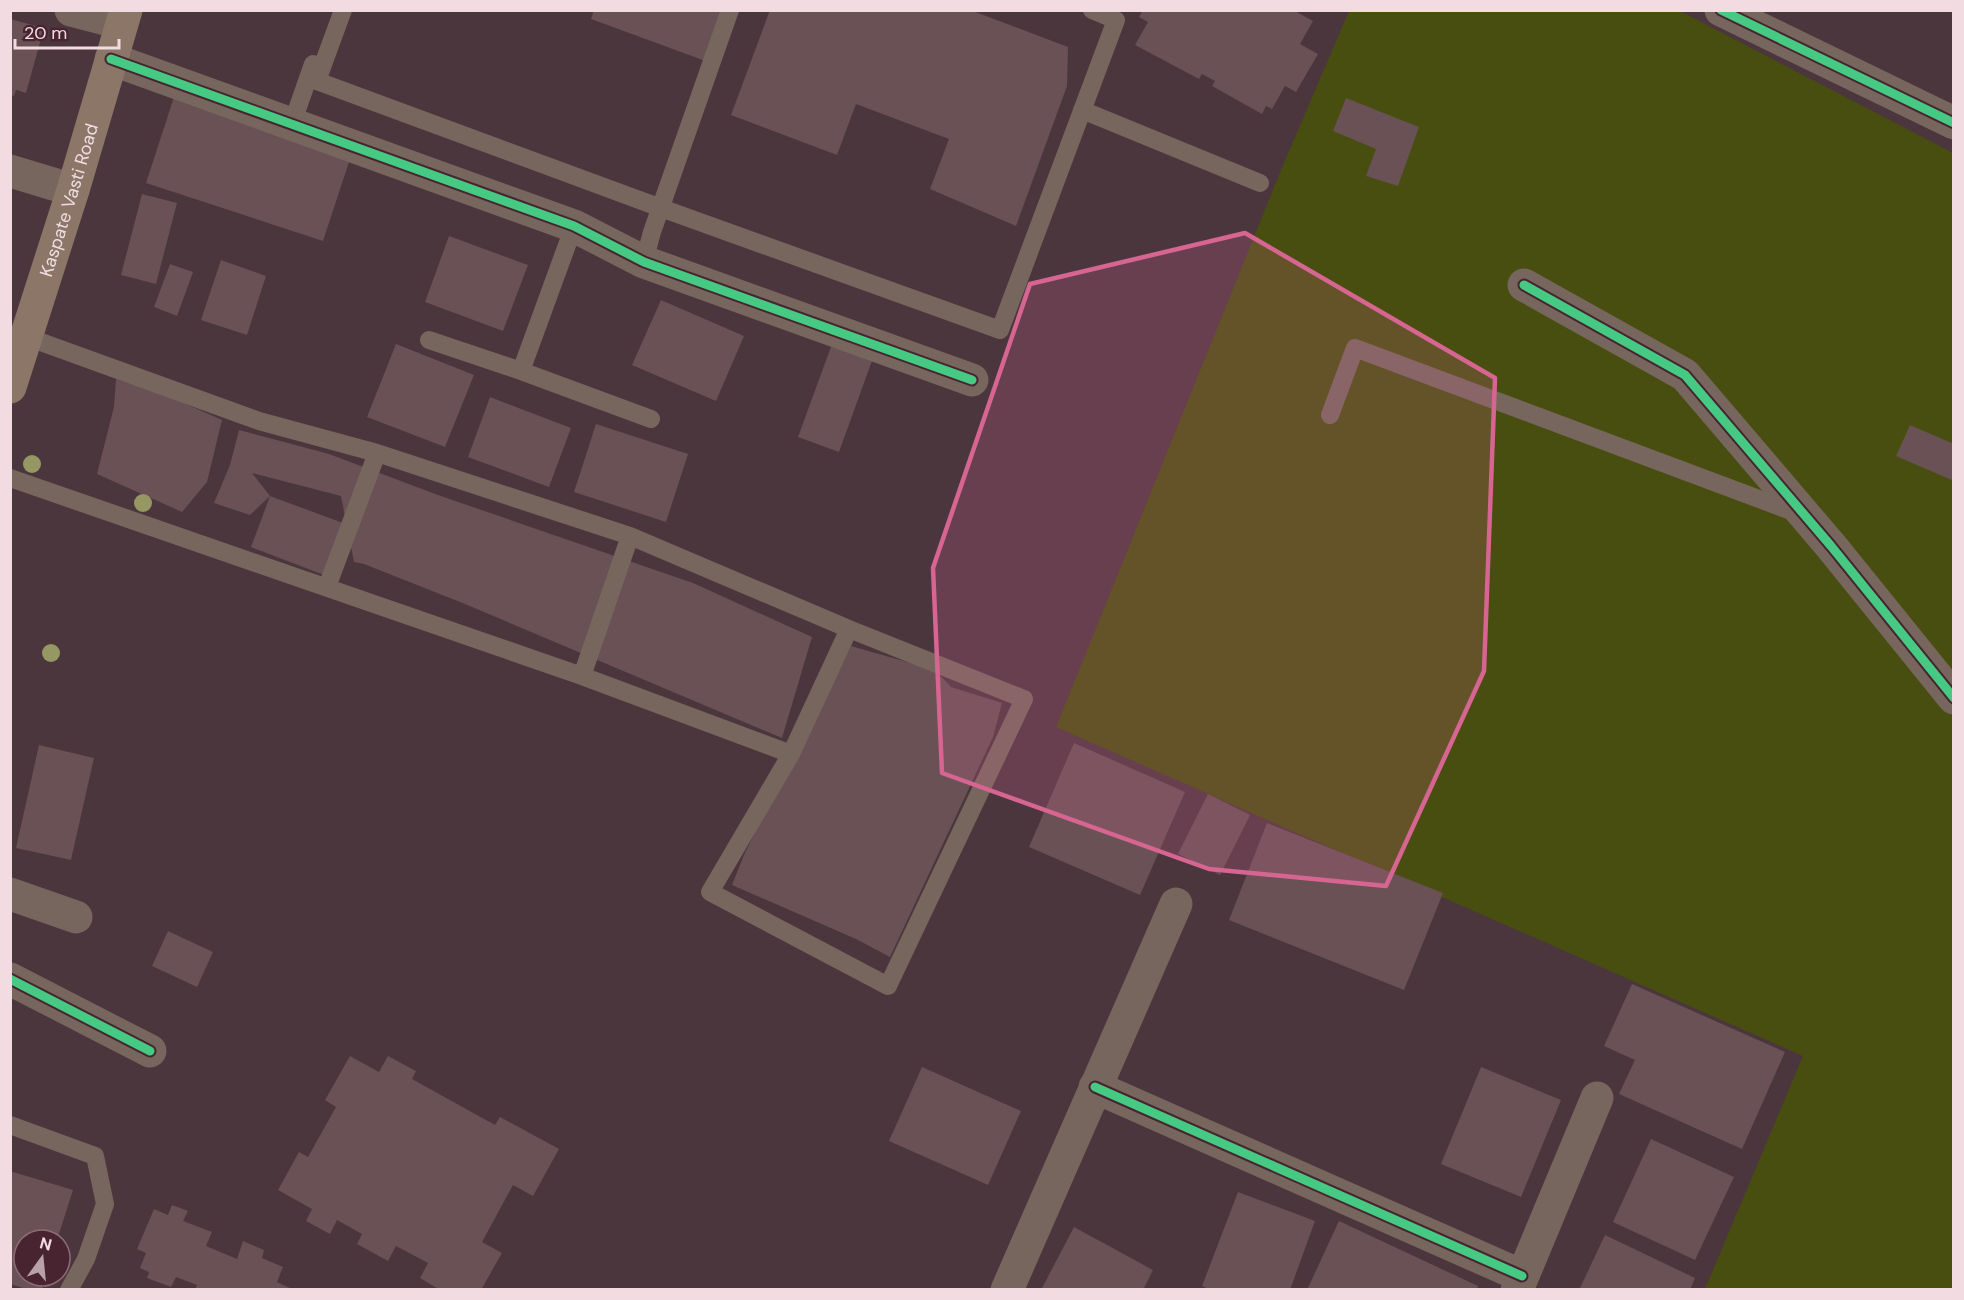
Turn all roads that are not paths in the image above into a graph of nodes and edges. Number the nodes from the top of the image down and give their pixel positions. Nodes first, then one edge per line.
1 (71, 10) edge
2 (332, 10) edge
3 (343, 10) edge
4 (730, 10) edge
5 (1092, 10) edge
6 (1721, 10) edge
7 (123, 17) edge
8 (111, 59) junction
9 (1082, 110) junction
10 (1953, 123) edge
11 (292, 124) junction
12 (10, 171) edge
13 (1260, 183) dead end
14 (73, 190) junction
15 (661, 208) junction
16 (574, 226) junction
17 (644, 262) junction
18 (1524, 285) dead end
19 (27, 337) junction
20 (429, 339) dead end
21 (521, 371) junction
22 (972, 380) dead end
23 (10, 387) edge
24 (1330, 415) dead end
25 (651, 419) dead end
26 (377, 453) junction
27 (10, 478) edge
28 (1804, 515) junction
29 (630, 536) junction
30 (327, 587) junction
31 (849, 629) junction
32 (582, 676) junction
33 (1953, 698) edge
34 (791, 754) junction
35 (10, 894) edge
36 (1176, 904) dead end
37 (76, 917) dead end
38 (10, 979) edge
39 (150, 1052) dead end
40 (1095, 1087) junction
41 (1597, 1098) dead end
42 (10, 1125) edge
43 (1519, 1283) edge
44 (69, 1290) edge
45 (1007, 1290) edge

1 - 7 street
2 - 11 lane
3 - 15 lane
4 - 15 lane
5 - 9 lane
6 - 10 street
7 - 8 main road, Kaspate Vasti Road
8 - 11 street
8 - 14 main road, Kaspate Vasti Road
9 - 13 lane
9 - 15 lane
11 - 16 street
12 - 14 street
14 - 19 main road, Kaspate Vasti Road
15 - 17 lane
16 - 17 street
16 - 21 lane
17 - 22 street
18 - 28 street
19 - 23 main road, Kaspate Vasti Road
19 - 26 lane
20 - 21 lane
21 - 25 lane
24 - 28 lane
26 - 29 lane
26 - 30 lane
27 - 30 lane
28 - 33 street
29 - 31 lane
29 - 32 lane
30 - 32 lane
31 - 34 lane
31 - 34 lane
32 - 34 lane
35 - 37 street
36 - 40 street
38 - 39 street
40 - 43 street
40 - 45 street
41 - 43 street
42 - 44 lane

